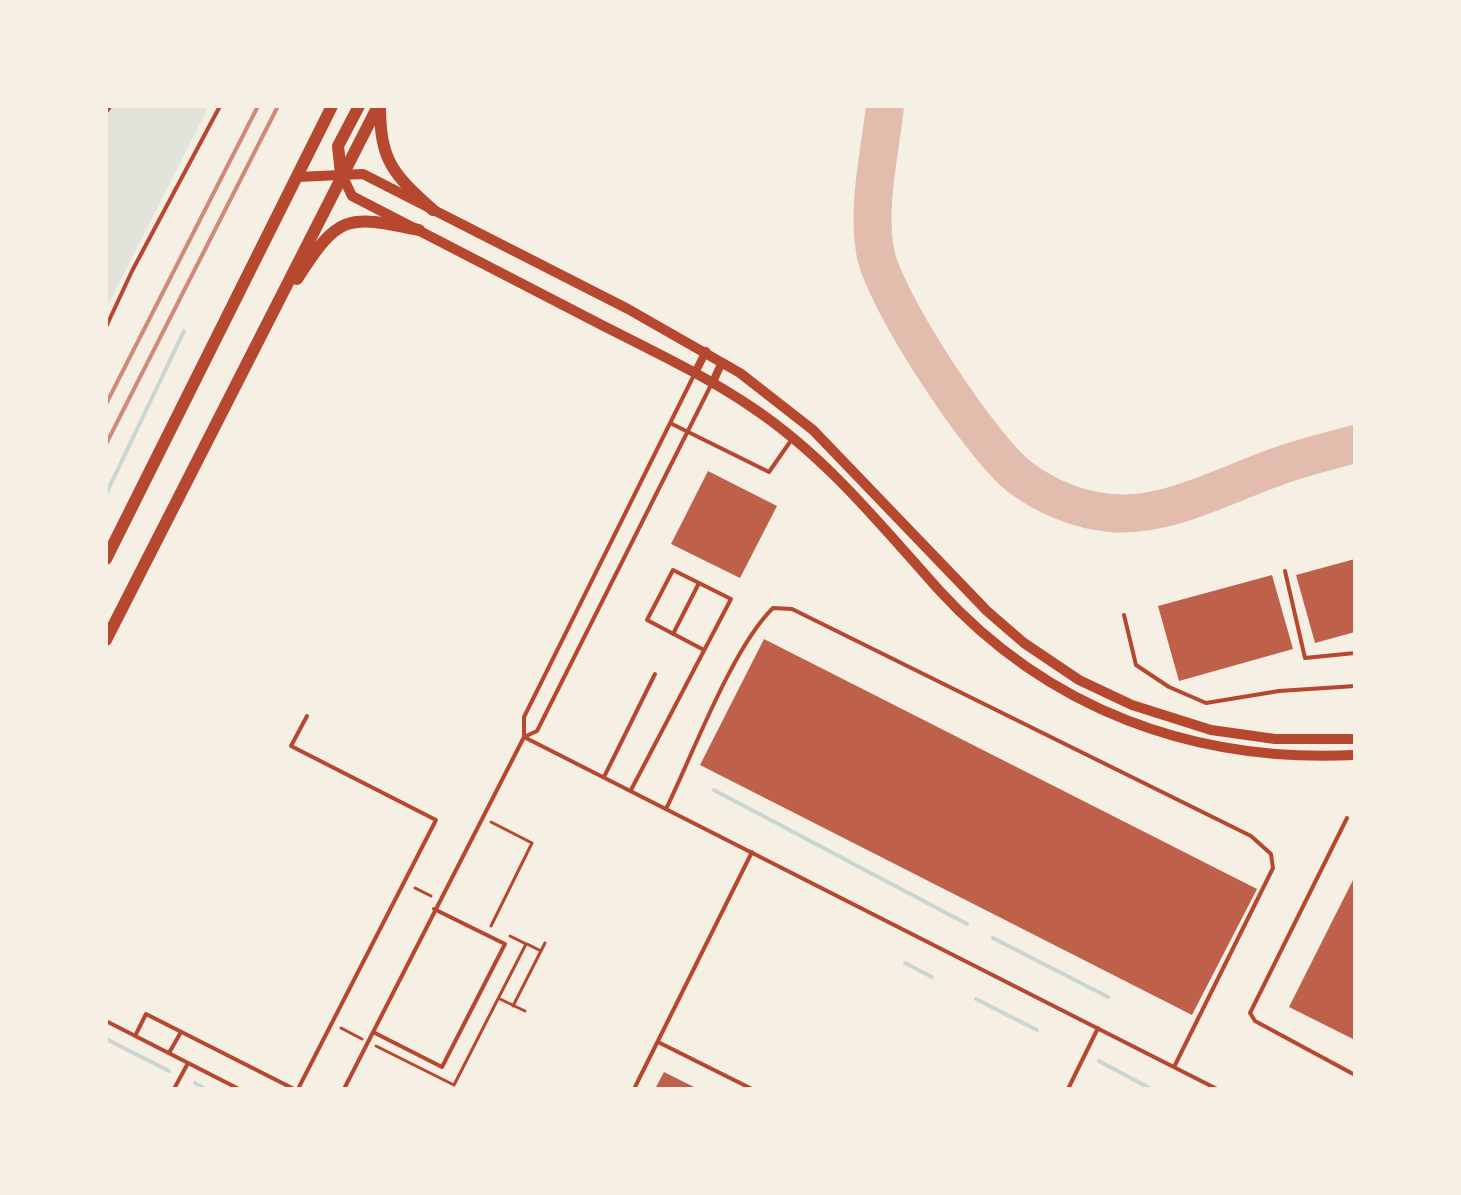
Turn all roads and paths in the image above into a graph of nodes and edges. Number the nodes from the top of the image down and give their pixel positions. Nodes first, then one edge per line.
1 (220, 106) edge
2 (332, 106) edge
3 (359, 106) edge
4 (379, 106) edge
5 (342, 175) junction
6 (297, 177) junction
7 (433, 210) junction
8 (419, 230) junction
9 (266, 324) junction
10 (106, 327) edge
11 (706, 351) junction
12 (722, 362) junction
13 (695, 373) junction
14 (713, 382) junction
15 (670, 423) junction
16 (688, 432) junction
17 (793, 438) junction
18 (106, 559) edge
19 (1285, 571) dead end
20 (699, 583) junction
21 (1124, 615) dead end
22 (673, 634) junction
23 (106, 640) edge
24 (704, 650) junction
25 (1355, 653) edge
26 (655, 674) dead end
27 (1355, 686) edge
28 (307, 716) dead end
29 (524, 737) junction
30 (1355, 739) edge
31 (1355, 755) edge
32 (604, 777) junction
33 (631, 791) junction
34 (666, 809) junction
35 (480, 817) junction
36 (1347, 818) dead end
37 (752, 852) junction
38 (415, 888) dead end
39 (439, 900) junction
40 (434, 909) junction
41 (545, 943) dead end
42 (526, 944) junction
43 (541, 951) junction
44 (498, 998) junction
45 (513, 1006) junction
46 (525, 1011) dead end
47 (106, 1021) edge
48 (341, 1028) dead end
49 (1098, 1028) junction
50 (181, 1032) junction
51 (373, 1032) junction
52 (135, 1036) junction
53 (368, 1042) junction
54 (658, 1042) junction
55 (169, 1053) junction
56 (188, 1063) junction
57 (1174, 1067) junction
58 (1355, 1075) edge
59 (449, 1083) junction
60 (174, 1089) edge
61 (239, 1089) edge
62 (296, 1089) edge
63 (345, 1089) edge
64 (452, 1089) edge
65 (634, 1089) edge
66 (752, 1089) edge
67 (1068, 1089) edge
68 (1217, 1089) edge

1 - 10 lane
2 - 6 main road
3 - 5 main road
4 - 5 main road
4 - 7 main road
5 - 6 street
5 - 7 street
5 - 8 street
5 - 9 main road
6 - 18 main road
7 - 11 street
8 - 9 main road
8 - 13 street
9 - 23 main road
11 - 12 street
11 - 13 street
12 - 14 street
12 - 30 street
13 - 14 street
13 - 15 lane
14 - 16 lane
14 - 17 street
15 - 16 lane
15 - 29 lane
16 - 17 lane
16 - 29 lane
17 - 31 street
19 - 25 lane
20 - 22 lane
20 - 22 lane
20 - 24 lane
21 - 27 lane
22 - 24 lane
24 - 33 lane
26 - 32 lane
28 - 62 lane
29 - 32 lane
29 - 35 lane
32 - 33 lane
33 - 34 lane
34 - 37 lane
34 - 57 lane
35 - 39 lane
35 - 42 path
36 - 58 lane
37 - 49 lane
37 - 54 lane
38 - 39 path
39 - 40 lane
40 - 51 lane
40 - 51 lane
41 - 43 path
42 - 43 path
42 - 44 path
43 - 45 path
44 - 45 path
44 - 59 path
45 - 46 path
47 - 52 lane
48 - 53 path
49 - 57 lane
49 - 67 lane
50 - 52 lane
50 - 55 lane
50 - 62 lane
51 - 53 lane
52 - 55 lane
53 - 59 path
53 - 63 lane
54 - 65 lane
54 - 66 lane
55 - 56 lane
56 - 60 lane
56 - 61 lane
57 - 68 lane
59 - 64 path

